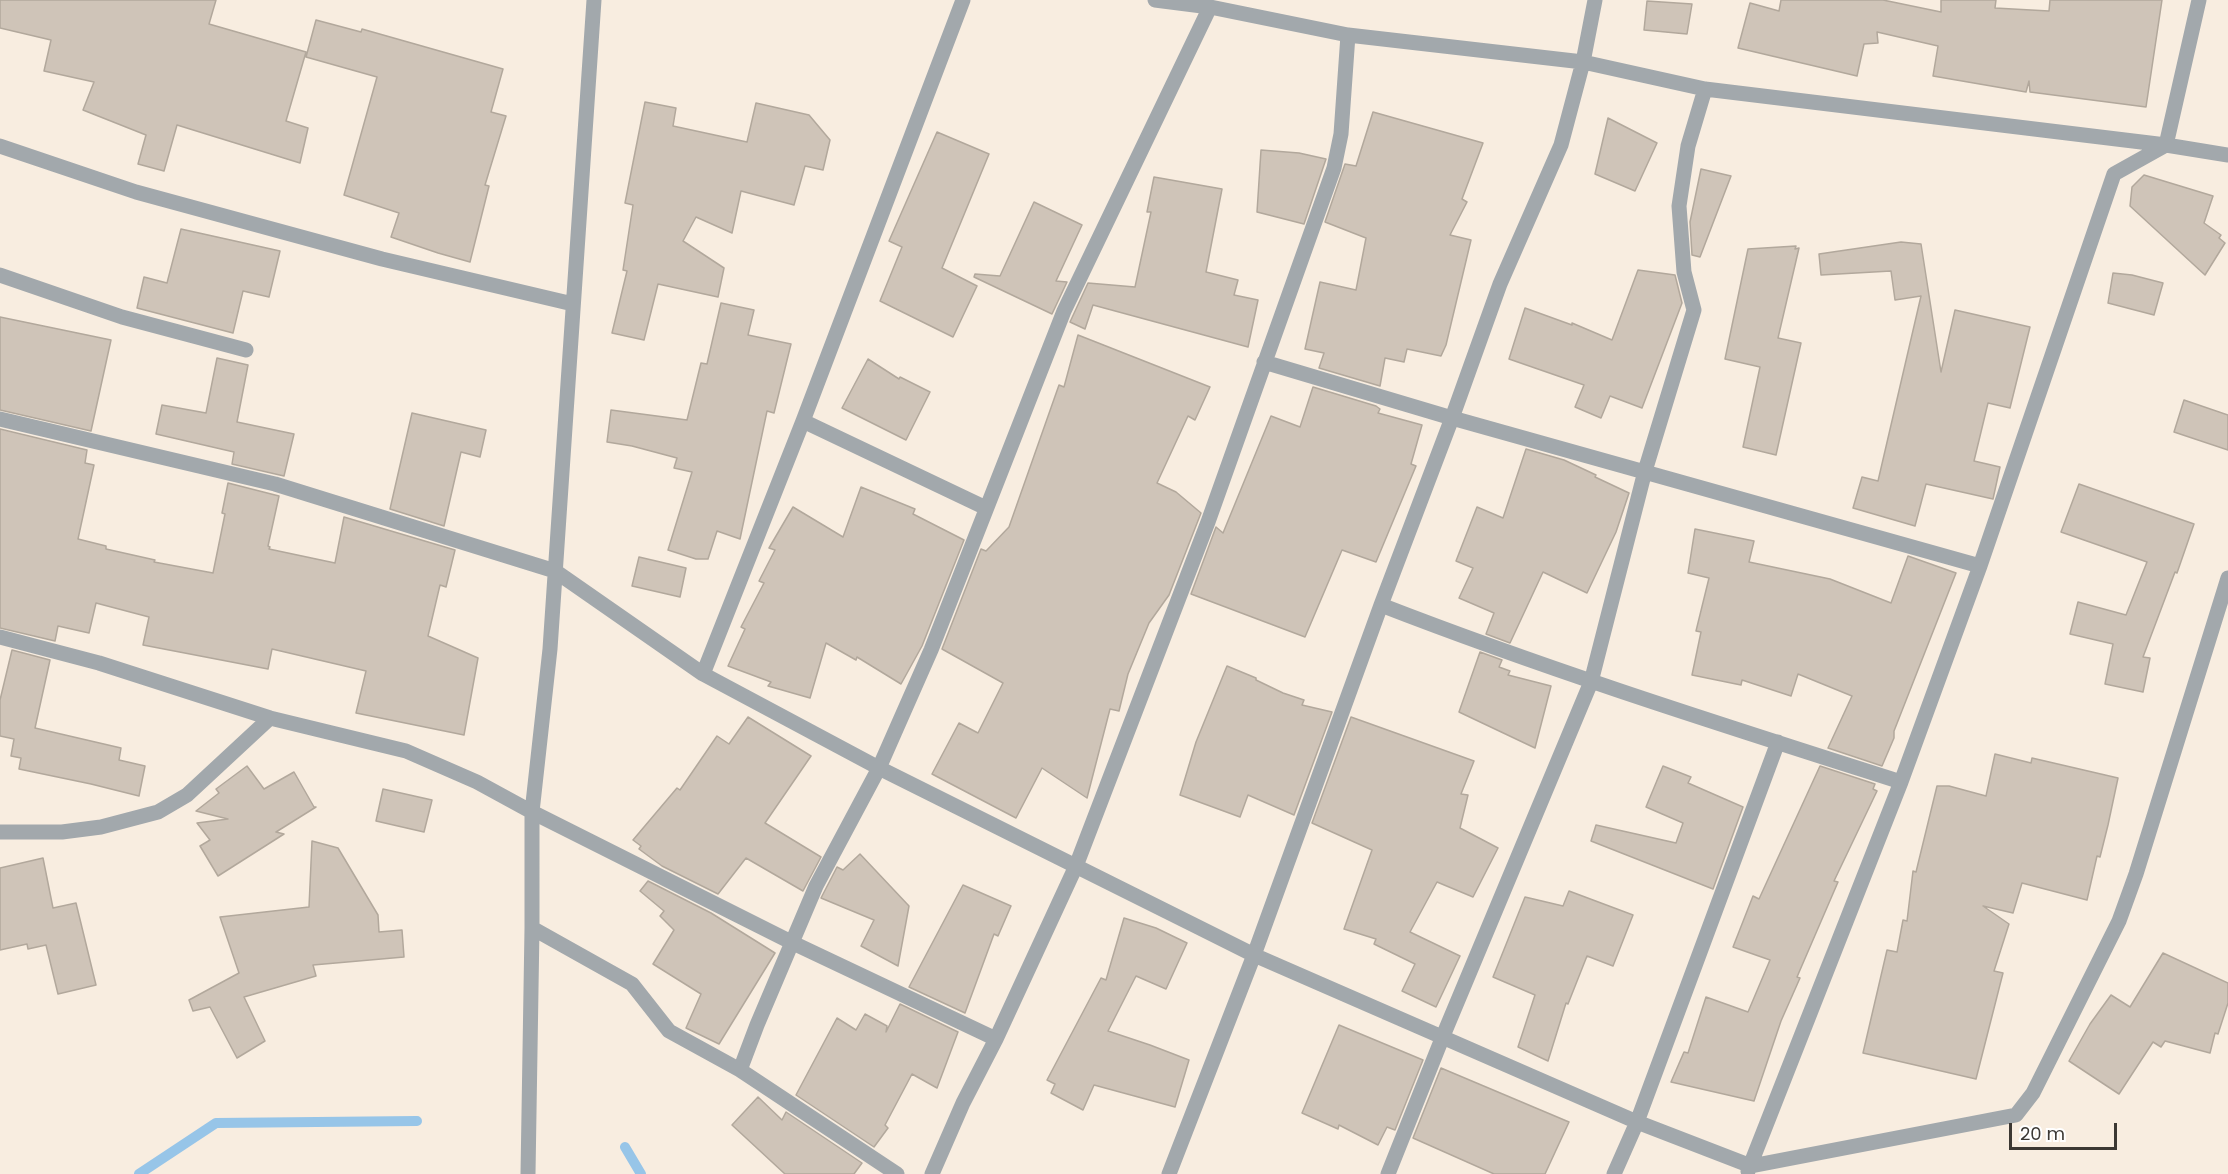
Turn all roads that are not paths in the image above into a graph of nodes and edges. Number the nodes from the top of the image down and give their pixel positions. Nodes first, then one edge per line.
1 (594, 0) edge
2 (963, 0) edge
3 (1155, 0) edge
4 (1595, 0) edge
5 (2199, 0) edge
6 (1210, 7) junction
7 (1348, 35) junction
8 (1583, 62) junction
9 (1705, 89) junction
10 (2166, 145) junction
11 (0, 146) edge
12 (2228, 155) edge
13 (0, 275) edge
14 (573, 304) junction
15 (246, 350) dead end
16 (1264, 362) junction
17 (1452, 418) junction
18 (0, 419) edge
19 (803, 421) junction
20 (1645, 471) junction
21 (986, 508) junction
22 (1980, 566) junction
23 (555, 571) junction
24 (2228, 578) edge
25 (1381, 604) junction
26 (0, 637) edge
27 (703, 674) junction
28 (1591, 682) junction
29 (270, 718) junction
30 (1778, 742) junction
31 (879, 768) junction
32 (1901, 782) junction
33 (532, 812) junction
34 (0, 832) edge
35 (1076, 866) junction
36 (532, 928) junction
37 (792, 943) junction
38 (1254, 955) junction
39 (1443, 1036) junction
40 (996, 1039) junction
41 (740, 1070) junction
42 (1637, 1122) junction
43 (1749, 1170) edge
44 (528, 1174) edge
45 (897, 1174) edge
46 (932, 1174) edge
47 (1169, 1174) edge
48 (1388, 1174) edge
49 (1614, 1174) edge

1 - 14 street
2 - 19 street
3 - 6 street
4 - 8 street
5 - 10 street
6 - 7 street
6 - 21 street
7 - 8 street
7 - 16 street
8 - 9 street
8 - 17 street
9 - 10 street
9 - 20 street
10 - 12 street
10 - 22 street
11 - 14 street
13 - 15 street
14 - 23 street
16 - 17 street
16 - 35 street
17 - 20 street
17 - 25 street
18 - 23 street
19 - 21 street
19 - 27 street
20 - 22 street
20 - 28 street
21 - 31 street
22 - 32 street
23 - 27 street
23 - 33 street
24 - 43 street
25 - 28 street
25 - 38 street
26 - 29 street
27 - 31 street
28 - 30 street
28 - 39 street
29 - 33 street
29 - 34 street
30 - 32 street
30 - 42 street
31 - 35 street
31 - 37 street
32 - 43 street
33 - 36 street
33 - 37 street
35 - 38 street
35 - 40 street
36 - 41 street
36 - 44 street
37 - 40 street
37 - 41 street
38 - 39 street
38 - 47 street
39 - 42 street
39 - 48 street
40 - 46 street
41 - 45 street
42 - 43 street
42 - 49 street

